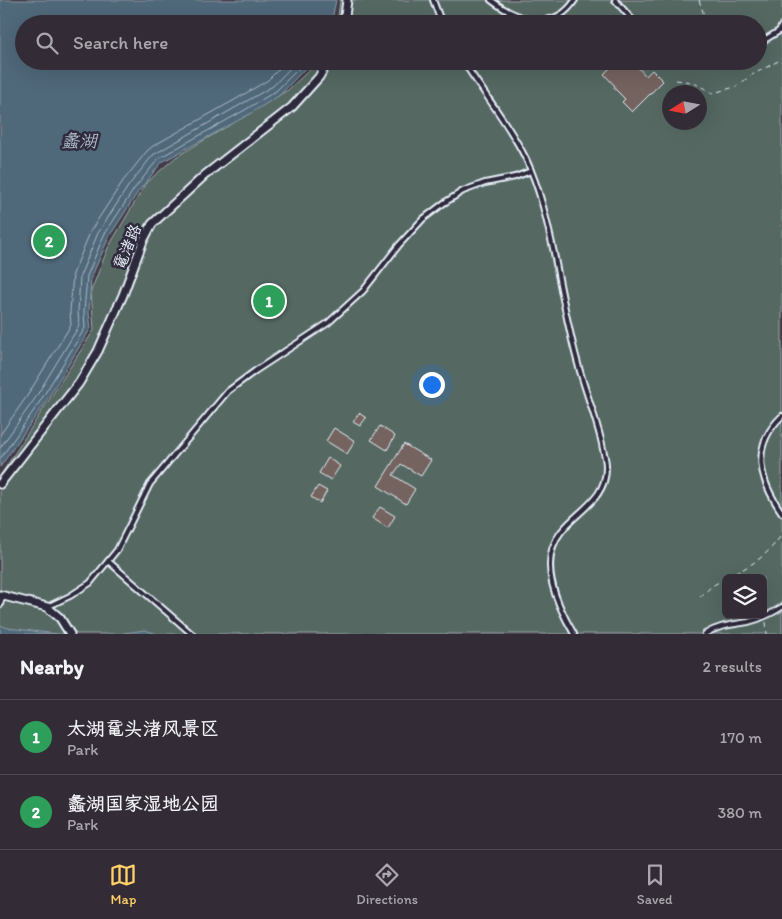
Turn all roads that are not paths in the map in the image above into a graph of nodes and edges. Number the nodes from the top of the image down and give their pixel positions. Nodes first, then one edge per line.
1 (347, 0) edge
2 (433, 0) edge
3 (491, 0) edge
4 (575, 0) edge
5 (615, 0) edge
6 (345, 15) edge
7 (439, 15) edge
8 (518, 15) edge
9 (562, 15) edge
10 (628, 15) edge
11 (782, 25) edge
12 (767, 38) edge
13 (323, 70) edge
14 (469, 70) edge
15 (531, 171) junction
16 (782, 416) edge
17 (0, 484) edge
18 (782, 513) edge
19 (108, 561) junction
20 (1, 596) edge
21 (0, 605) edge
22 (47, 607) junction
23 (782, 607) edge
24 (70, 634) edge
25 (192, 634) edge
26 (574, 634) edge
27 (705, 634) edge

1 - 6 street
2 - 7 lane
3 - 8 lane
4 - 9 lane
5 - 10 lane
11 - 12 lane
13 - 17 street, 鼋渚路
14 - 15 lane
15 - 19 lane
15 - 26 lane
16 - 18 lane
19 - 22 lane
19 - 25 lane
20 - 21 lane
20 - 22 street
22 - 24 street
23 - 27 lane

